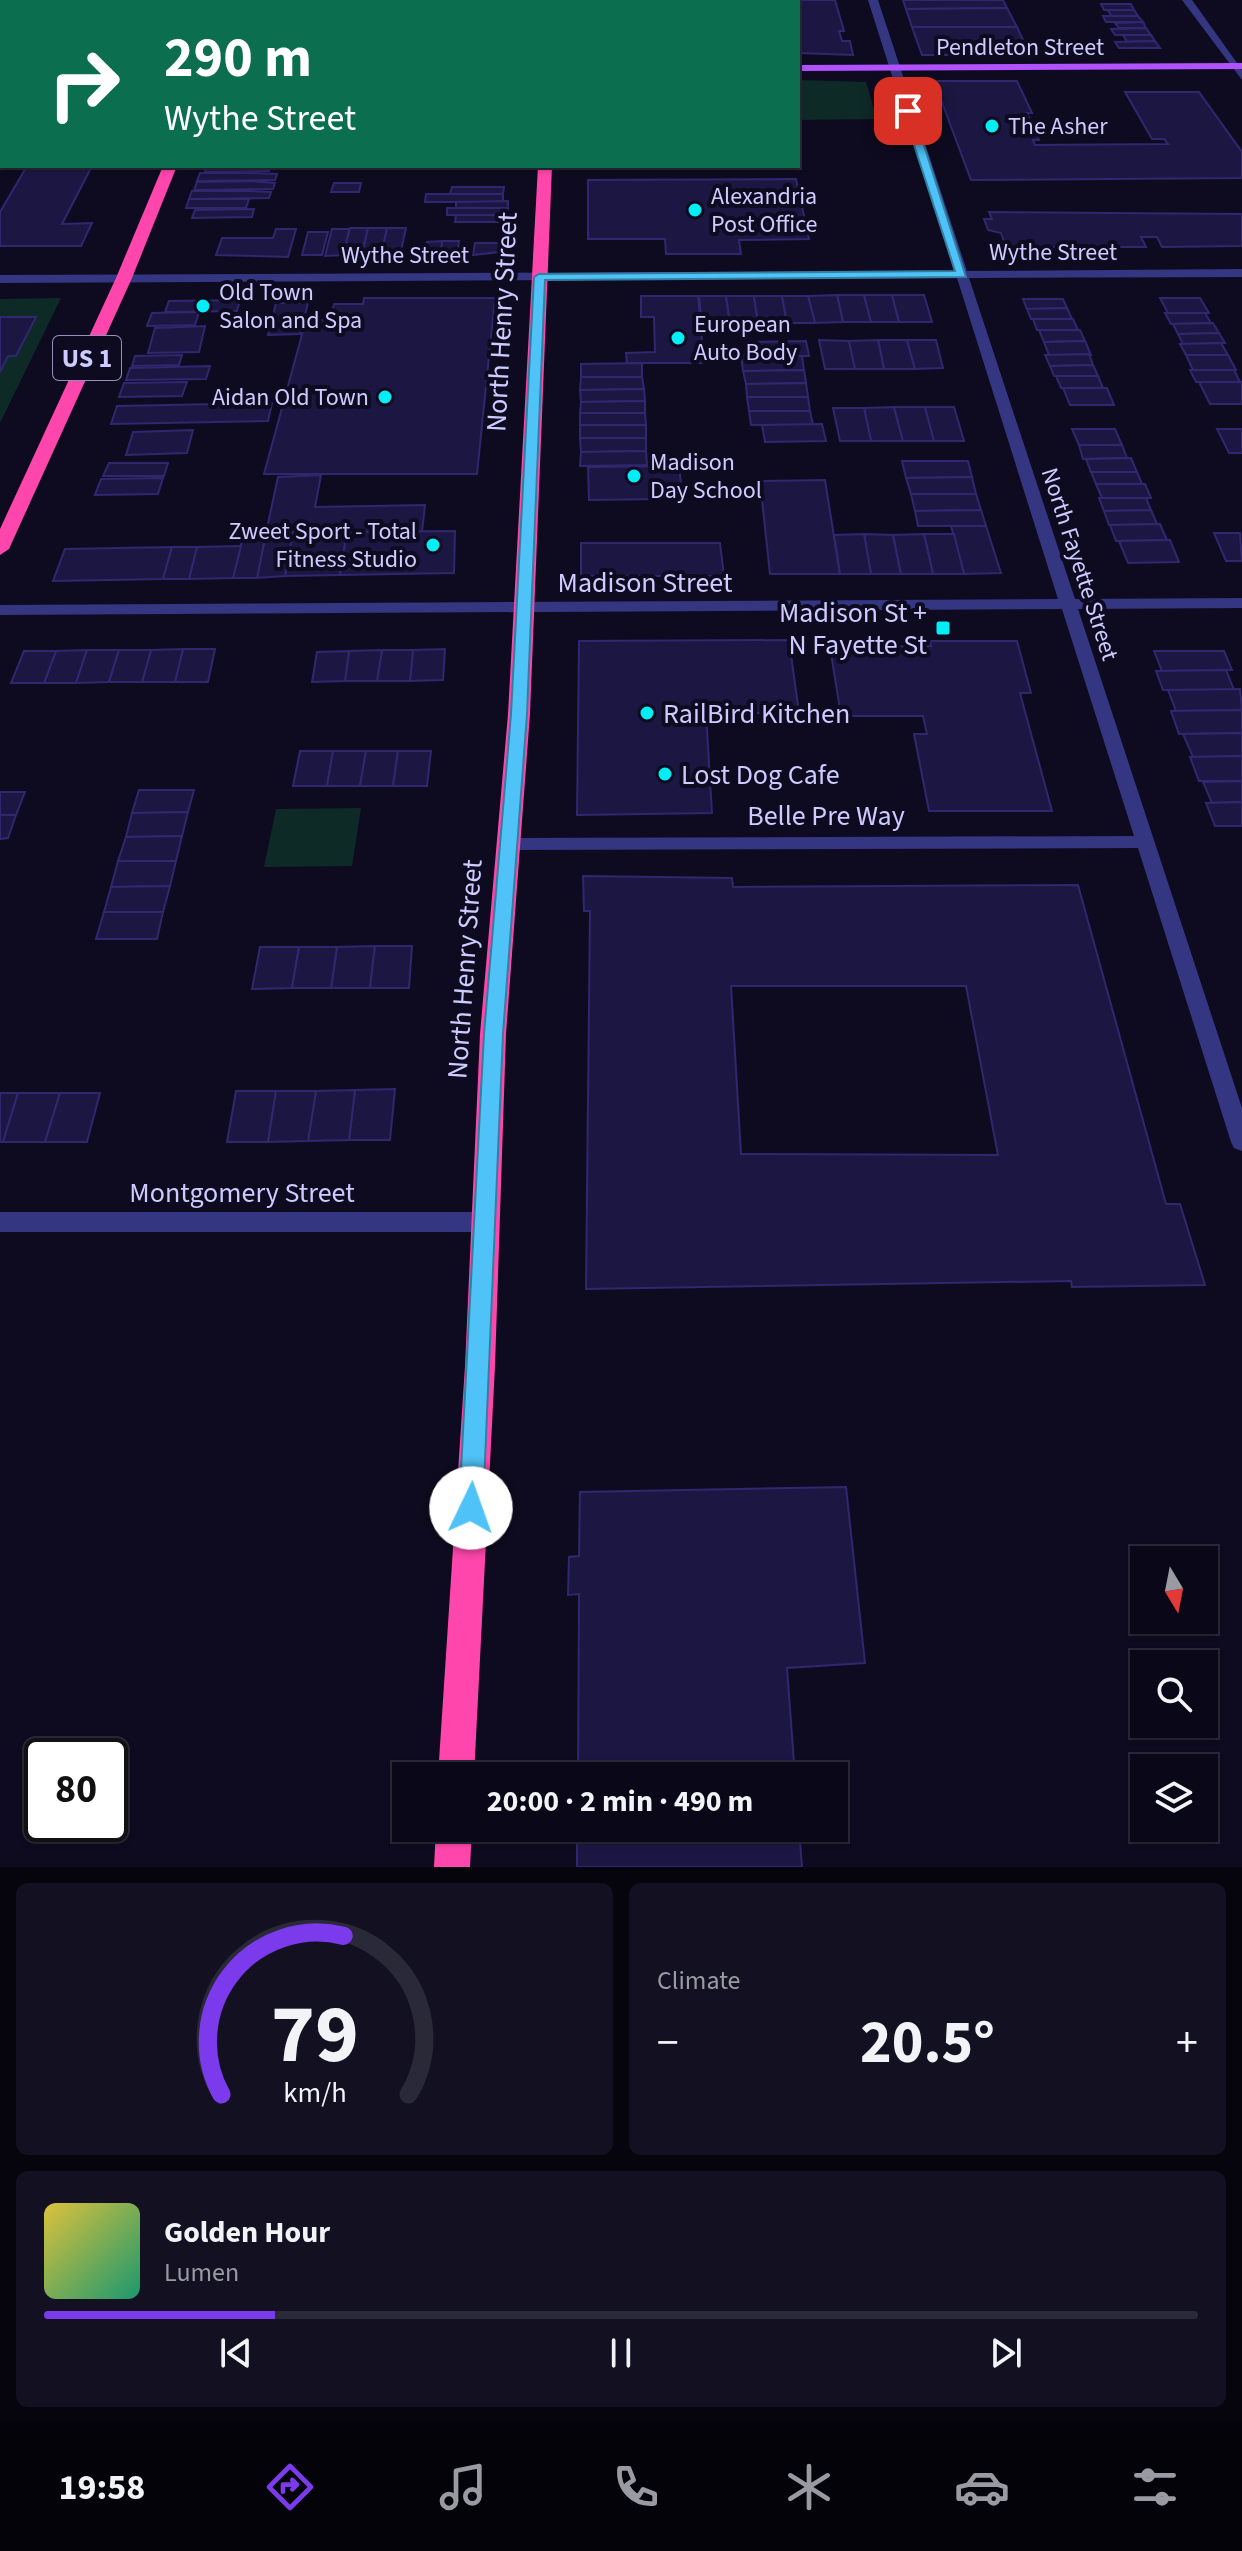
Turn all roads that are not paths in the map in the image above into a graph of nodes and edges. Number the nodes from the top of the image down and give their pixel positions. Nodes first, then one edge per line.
1 (873, 0) edge
2 (1187, 0) edge
3 (1238, 66) edge
4 (800, 68) edge
5 (894, 68) junction
6 (1242, 77) edge
7 (169, 168) edge
8 (545, 168) edge
9 (1242, 273) edge
10 (962, 275) junction
11 (539, 277) junction
12 (124, 278) junction
13 (0, 279) edge
14 (0, 549) edge
15 (1242, 603) edge
16 (1067, 605) junction
17 (523, 609) junction
18 (0, 610) edge
19 (1144, 842) junction
20 (508, 844) junction
21 (1242, 1142) edge
22 (0, 1222) edge
23 (484, 1222) junction
24 (457, 1762) edge
25 (453, 1842) edge
26 (452, 1867) edge

1 - 5 street, North Fayette Street
2 - 3 street
3 - 5 main road, Pendleton Street
3 - 6 street
4 - 5 main road, Pendleton Street
5 - 10 street, North Fayette Street
7 - 12 highway, US 1
8 - 11 highway, North Henry Street
9 - 10 street, Wythe Street
10 - 11 street, Wythe Street
10 - 16 street, North Fayette Street
11 - 12 street, Wythe Street
11 - 17 highway, North Henry Street
12 - 13 street, Wythe Street
12 - 14 highway, US 1
15 - 16 street, Madison Street
16 - 17 street, Madison Street
16 - 19 street, North Fayette Street
17 - 18 street, Madison Street
17 - 20 highway, North Henry Street
19 - 20 street, Belle Pre Way
19 - 21 street, North Fayette Street
20 - 23 highway, North Henry Street
22 - 23 street, Montgomery Street
23 - 24 highway, North Henry Street
25 - 26 highway

